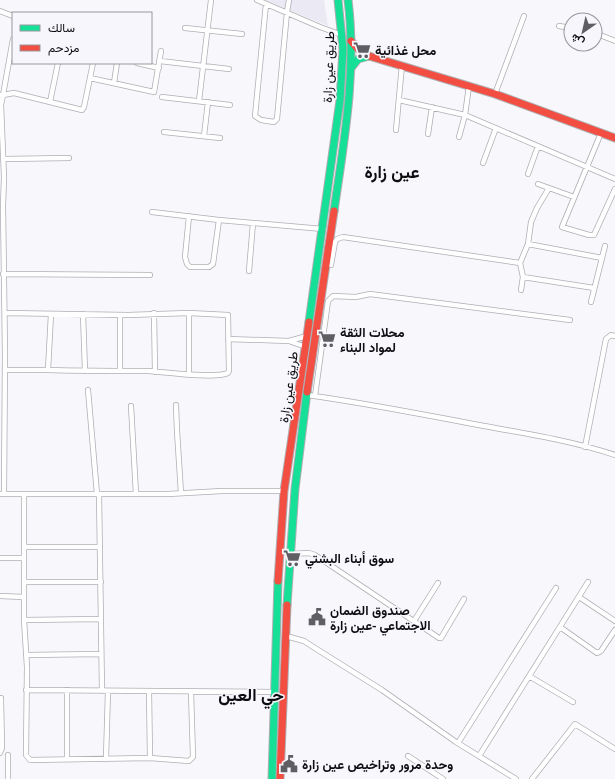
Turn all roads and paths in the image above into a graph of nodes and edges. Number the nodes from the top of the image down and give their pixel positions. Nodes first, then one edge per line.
1 (211, 0) edge
2 (257, 0) edge
3 (289, 0) edge
4 (338, 0) edge
5 (348, 0) edge
6 (266, 4) junction
7 (0, 11) edge
8 (287, 12) junction
9 (12, 16) edge
10 (524, 16) dead end
11 (558, 26) dead end
12 (563, 27) edge
13 (185, 28) dead end
14 (208, 30) junction
15 (242, 34) dead end
16 (342, 35) junction
17 (603, 36) edge
18 (351, 41) junction
19 (615, 41) edge
20 (12, 44) edge
21 (161, 51) dead end
22 (369, 56) junction
23 (160, 61) junction
24 (58, 64) edge
25 (93, 64) edge
26 (117, 64) edge
27 (141, 64) edge
28 (402, 65) junction
29 (203, 66) junction
30 (159, 68) junction
31 (351, 68) junction
32 (229, 69) dead end
33 (90, 78) junction
34 (114, 83) junction
35 (469, 86) junction
36 (495, 94) junction
37 (2, 95) edge
38 (162, 97) dead end
39 (399, 100) junction
40 (199, 101) junction
41 (50, 102) junction
42 (208, 102) junction
43 (230, 104) dead end
44 (432, 107) junction
45 (465, 115) junction
46 (1, 117) edge
47 (496, 128) junction
48 (396, 130) dead end
49 (164, 132) dead end
50 (601, 133) junction
51 (428, 134) dead end
52 (204, 136) junction
53 (459, 137) dead end
54 (220, 138) dead end
55 (615, 138) edge
56 (538, 146) junction
57 (2, 153) edge
58 (70, 158) dead end
59 (4, 159) junction
60 (483, 163) dead end
61 (586, 167) junction
62 (528, 174) dead end
63 (615, 178) edge
64 (538, 184) dead end
65 (549, 188) junction
66 (615, 188) edge
67 (574, 197) junction
68 (152, 212) dead end
69 (189, 216) junction
70 (219, 220) junction
71 (252, 222) junction
72 (2, 226) edge
73 (323, 229) junction
74 (528, 244) junction
75 (605, 246) dead end
76 (602, 258) junction
77 (520, 263) junction
78 (331, 265) dead end
79 (249, 271) dead end
80 (150, 275) dead end
81 (523, 276) junction
82 (2, 277) edge
83 (594, 288) junction
84 (521, 290) dead end
85 (2, 299) edge
86 (591, 302) dead end
87 (5, 313) junction
88 (154, 313) junction
89 (190, 313) junction
90 (50, 314) junction
91 (83, 314) junction
92 (120, 315) junction
93 (570, 320) dead end
94 (2, 334) edge
95 (307, 336) junction
96 (615, 336) edge
97 (228, 339) junction
98 (290, 341) junction
99 (306, 347) junction
100 (48, 370) junction
101 (85, 371) junction
102 (120, 371) junction
103 (155, 372) junction
104 (4, 373) edge
105 (189, 374) junction
106 (88, 390) dead end
107 (307, 395) junction
108 (314, 396) junction
109 (176, 405) dead end
110 (131, 406) dead end
111 (3, 423) edge
112 (585, 447) junction
113 (615, 455) edge
114 (284, 491) junction
115 (181, 493) junction
116 (2, 494) edge
117 (98, 494) junction
118 (136, 494) junction
119 (24, 495) junction
120 (25, 547) junction
121 (100, 547) junction
122 (290, 554) junction
123 (0, 558) edge
124 (24, 558) junction
125 (24, 582) junction
126 (101, 582) junction
127 (588, 582) dead end
128 (438, 583) dead end
129 (556, 588) dead end
130 (0, 596) edge
131 (24, 597) junction
132 (579, 597) junction
133 (464, 599) dead end
134 (101, 619) junction
135 (24, 620) junction
136 (414, 621) junction
137 (615, 621) edge
138 (560, 627) junction
139 (615, 630) edge
140 (286, 636) junction
141 (102, 654) junction
142 (26, 655) junction
143 (529, 676) junction
144 (26, 690) junction
145 (67, 690) junction
146 (102, 691) junction
147 (108, 691) junction
148 (149, 691) junction
149 (191, 692) junction
150 (275, 692) junction
151 (1, 698) edge
152 (573, 702) dead end
153 (1, 709) edge
154 (458, 743) junction
155 (615, 749) edge
156 (0, 753) edge
157 (8, 755) dead end
158 (408, 756) dead end
159 (479, 756) junction
160 (106, 758) junction
161 (150, 758) junction
162 (67, 759) junction
163 (8, 779) edge
164 (272, 779) edge
165 (280, 779) edge
166 (443, 779) edge
167 (516, 779) edge
168 (532, 779) edge

1 - 14 street
2 - 6 street
3 - 8 street
4 - 16 main road, طريق عين زارة
5 - 18 main road, طريق عين زارة
6 - 8 street
6 - 8 street
7 - 9 street
8 - 16 street
10 - 36 street
11 - 12 street
13 - 14 street
14 - 15 street
14 - 29 street
16 - 73 main road, طريق عين زارة
17 - 19 street
18 - 22 main road
18 - 31 main road, طريق عين زارة
20 - 37 street
21 - 23 street
22 - 28 main road
22 - 31 main road
23 - 29 street
23 - 30 street
24 - 41 street
25 - 33 street
26 - 34 street
27 - 30 street
28 - 35 main road
28 - 39 street
29 - 32 street
29 - 40 street
30 - 34 street
31 - 107 main road, طريق عين زارة
33 - 34 street
33 - 41 street
35 - 36 main road
35 - 45 street
36 - 50 main road
37 - 41 street
37 - 46 street
38 - 40 street
39 - 44 street
39 - 48 street
40 - 42 street
42 - 43 street
42 - 52 street
44 - 45 street
44 - 51 street
45 - 47 street
45 - 53 street
46 - 57 street
47 - 56 street
47 - 60 street
49 - 52 street
50 - 55 main road
50 - 61 street
52 - 54 street
56 - 61 street
56 - 62 street
57 - 59 street
58 - 59 street
59 - 72 street
61 - 63 street
61 - 67 street
64 - 65 street
65 - 67 street
65 - 74 street
66 - 67 street
68 - 69 street
69 - 70 street
69 - 70 street
70 - 71 street
71 - 73 street
71 - 79 street
72 - 82 street
73 - 95 main road, طريق عين زارة
74 - 76 street
74 - 77 street
75 - 76 street
76 - 83 street
77 - 78 street
77 - 81 street
80 - 82 street
81 - 83 street
81 - 84 street
82 - 85 street
83 - 86 street
85 - 87 street
87 - 90 street
87 - 94 street
88 - 89 street
88 - 92 street
88 - 103 street
89 - 97 street
89 - 105 street
90 - 91 street
90 - 100 street
91 - 92 street
91 - 101 street
92 - 102 street
93 - 108 street
94 - 104 street
95 - 98 street
95 - 99 main road, طريق عين زارة
96 - 112 street
97 - 98 street
97 - 105 street
98 - 99 street
99 - 114 main road, طريق عين زارة
100 - 101 street
100 - 104 street
101 - 102 street
102 - 103 street
103 - 105 street
104 - 111 street
106 - 117 street
107 - 108 street
107 - 122 main road, طريق عين زارة
108 - 112 street
109 - 115 street
110 - 118 street
111 - 116 street
112 - 113 street
114 - 115 street
114 - 150 main road, طريق عين زارة
115 - 118 street
116 - 119 street
117 - 118 street
117 - 119 street
117 - 121 street
119 - 120 street
120 - 121 street
120 - 124 street
121 - 126 street
122 - 136 street
122 - 140 main road, طريق عين زارة
123 - 124 street
124 - 125 street
125 - 126 street
125 - 131 street
126 - 134 street
127 - 132 street
128 - 136 street
129 - 154 street
130 - 131 street
131 - 135 street
132 - 137 street
132 - 138 street
133 - 136 street
134 - 135 street
134 - 141 street
135 - 142 street
138 - 139 street
138 - 143 street
140 - 154 street
140 - 165 main road, طريق عين زارة
141 - 142 street
141 - 146 street
142 - 144 street
143 - 152 street
143 - 159 street
144 - 145 street
144 - 162 street
145 - 146 street
145 - 162 street
146 - 147 street
147 - 148 street
147 - 160 street
148 - 149 street
148 - 161 street
149 - 150 street
149 - 161 street
150 - 164 main road, طريق عين زارة
151 - 153 street
153 - 156 street
154 - 159 street
155 - 168 street
157 - 163 street
158 - 166 street
159 - 167 street
160 - 161 street
160 - 162 street

